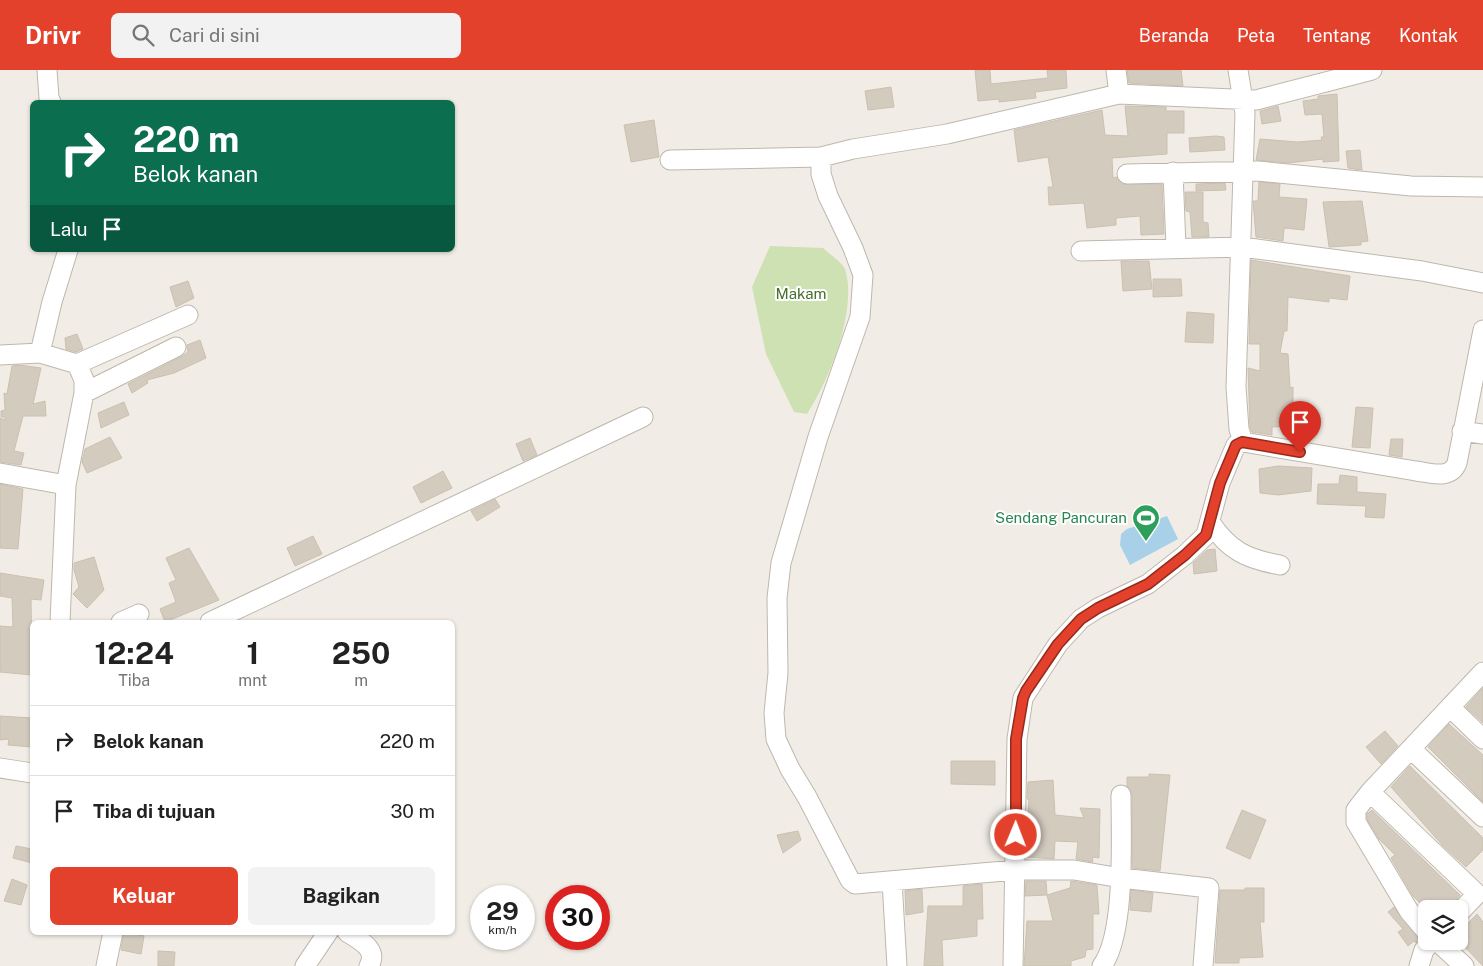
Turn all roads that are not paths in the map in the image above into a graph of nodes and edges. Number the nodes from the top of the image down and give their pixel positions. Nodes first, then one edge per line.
1 (46, 70) edge
2 (1116, 70) edge
3 (1238, 70) edge
4 (1372, 70) edge
5 (1119, 94) junction
6 (50, 100) edge
7 (1244, 100) junction
8 (821, 157) junction
9 (670, 160) dead end
10 (1243, 170) junction
11 (1173, 172) junction
12 (1127, 174) dead end
13 (1483, 187) edge
14 (1176, 247) junction
15 (1242, 247) junction
16 (1081, 251) dead end
17 (67, 252) edge
18 (1483, 283) edge
19 (188, 315) dead end
20 (1483, 330) edge
21 (176, 346) dead end
22 (40, 353) junction
23 (0, 355) edge
24 (77, 364) junction
25 (84, 393) junction
26 (643, 417) dead end
27 (1462, 431) junction
28 (1483, 434) edge
29 (1242, 442) junction
30 (0, 473) edge
31 (66, 485) junction
32 (1210, 522) junction
33 (1280, 565) dead end
34 (138, 614) dead end
35 (60, 620) edge
36 (124, 620) edge
37 (214, 620) edge
38 (1483, 672) edge
39 (1451, 708) junction
40 (1483, 739) edge
41 (1411, 748) junction
42 (0, 768) edge
43 (30, 773) edge
44 (1370, 792) junction
45 (1122, 795) dead end
46 (1483, 817) edge
47 (1016, 870) junction
48 (1121, 878) junction
49 (892, 881) junction
50 (1481, 893) edge
51 (1468, 905) edge
52 (1418, 922) edge
53 (112, 935) edge
54 (326, 935) edge
55 (352, 935) edge
56 (1424, 950) edge
57 (1447, 950) edge
58 (106, 966) edge
59 (305, 966) edge
60 (369, 966) edge
61 (897, 966) edge
62 (1013, 966) edge
63 (1102, 966) edge
64 (1203, 966) edge
65 (1419, 966) edge
66 (1464, 966) edge

1 - 6 street
2 - 5 street
3 - 7 street
4 - 7 street
5 - 7 street
5 - 8 street
7 - 10 street
8 - 9 street
8 - 49 street
10 - 11 street
10 - 13 street
10 - 15 street
11 - 12 street
11 - 14 street
14 - 15 street
14 - 16 street
15 - 18 street
15 - 29 street
17 - 22 street
19 - 24 street
20 - 27 street
21 - 25 street
22 - 23 street
22 - 24 street
24 - 25 street
25 - 31 street
26 - 37 street
27 - 28 street
27 - 29 street
29 - 32 street
30 - 31 street
31 - 35 street
32 - 33 street
32 - 47 street
34 - 36 street
38 - 39 street
39 - 40 street
39 - 41 street
41 - 44 street
41 - 46 street
42 - 43 street
44 - 50 street
44 - 52 street
45 - 48 street
47 - 48 street
47 - 49 street
47 - 62 street
48 - 63 street
48 - 64 street
49 - 61 street
50 - 51 street
53 - 58 street
54 - 59 street
55 - 60 street
56 - 65 street
57 - 66 street

